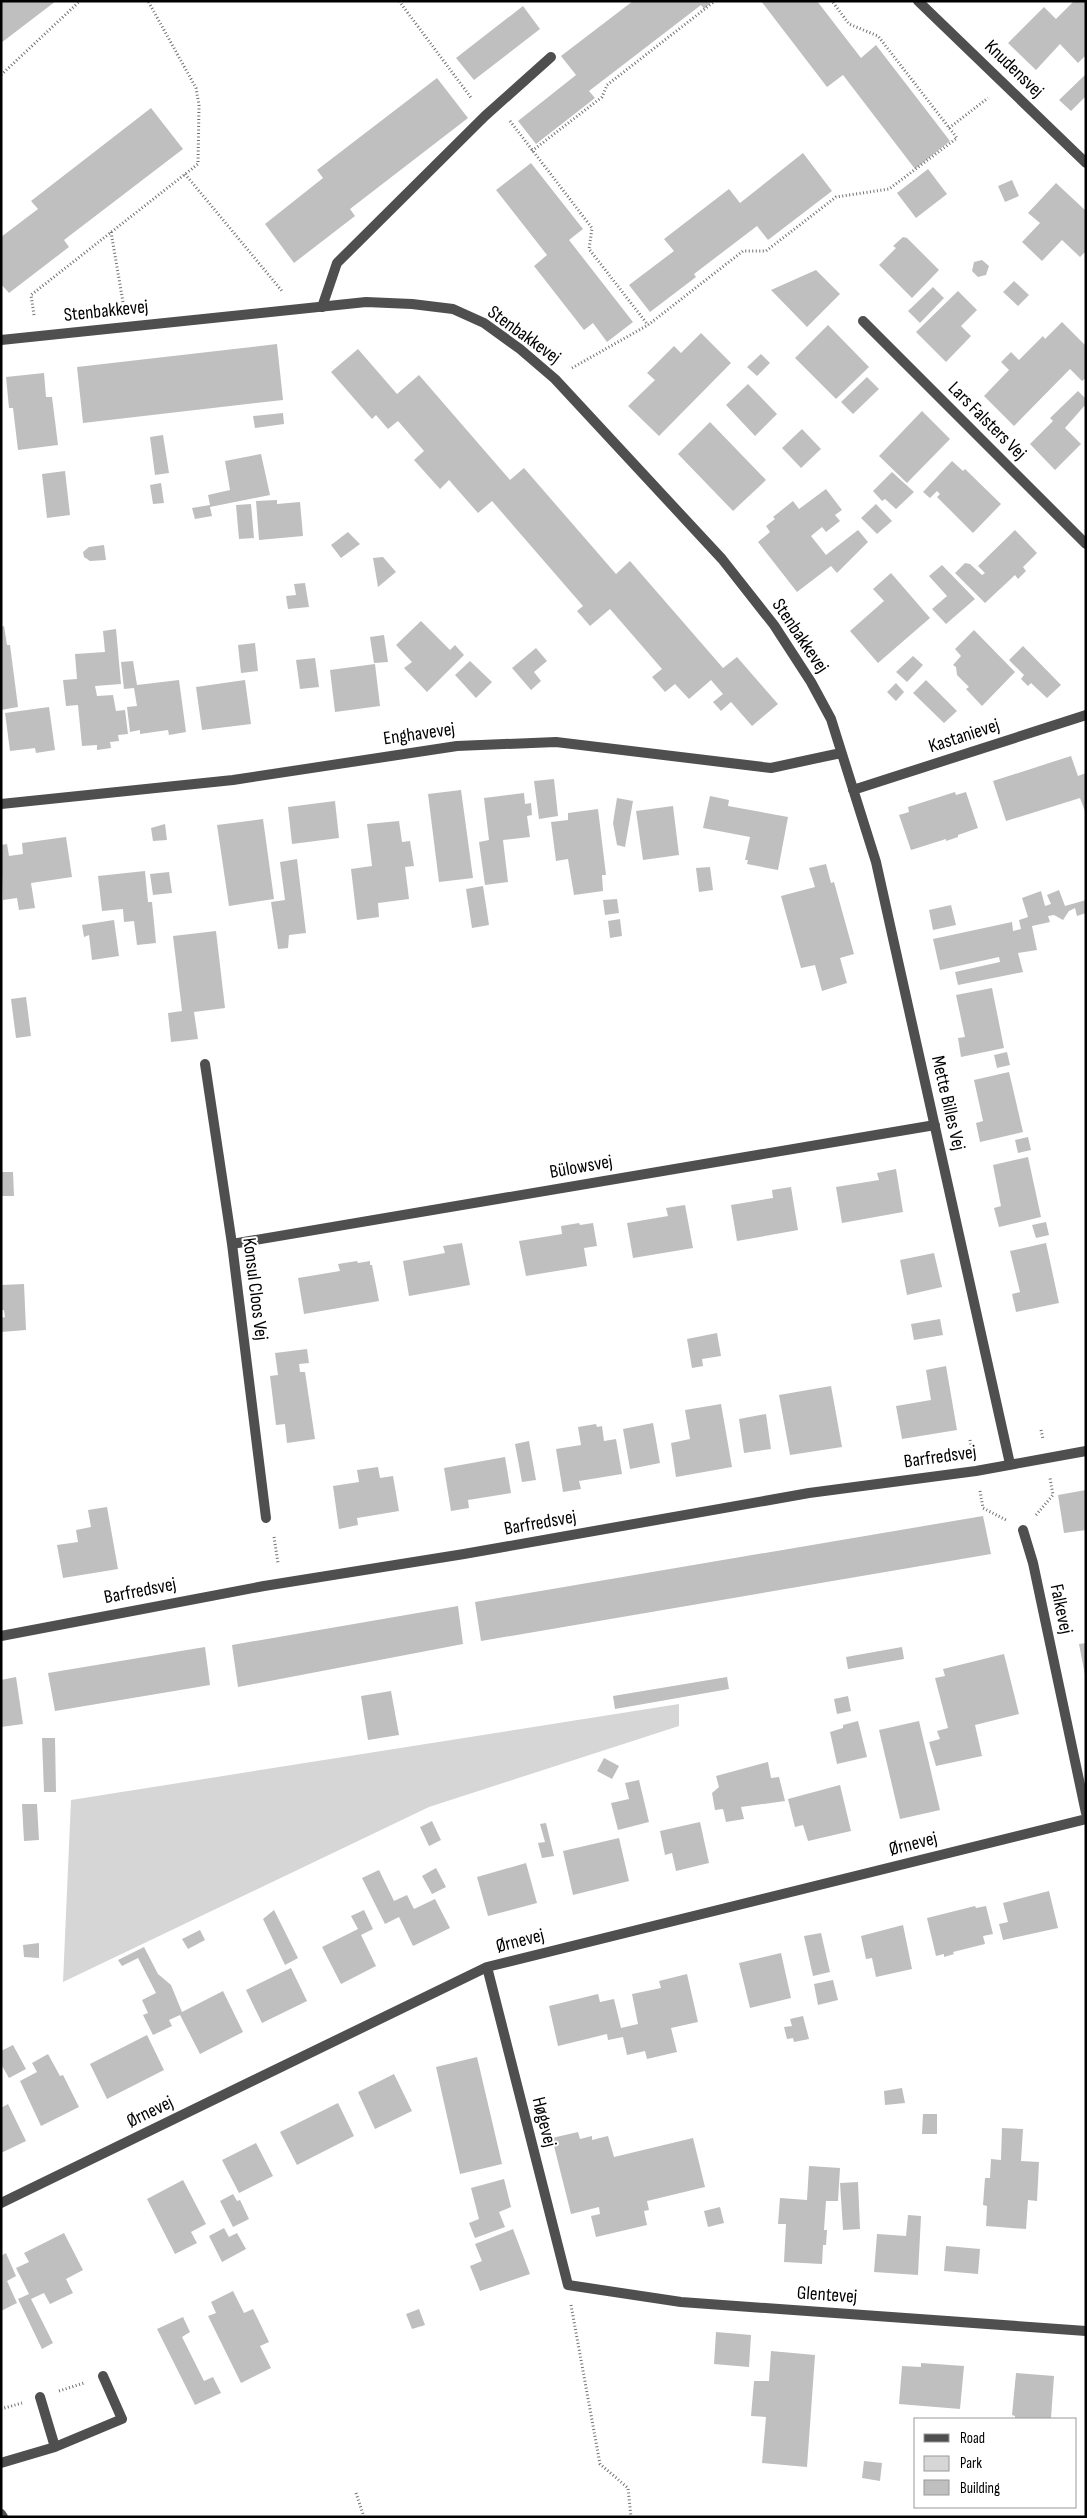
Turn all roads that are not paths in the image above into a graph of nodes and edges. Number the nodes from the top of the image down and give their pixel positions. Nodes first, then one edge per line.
1 (918, 1) edge
2 (551, 58) dead end
3 (1086, 163) edge
4 (322, 307) junction
5 (863, 322) dead end
6 (1, 340) edge
7 (1086, 544) edge
8 (1086, 715) edge
9 (841, 753) junction
10 (853, 790) junction
11 (1, 804) edge
12 (205, 1064) dead end
13 (936, 1125) junction
14 (232, 1244) junction
15 (1086, 1451) edge
16 (1010, 1464) junction
17 (266, 1518) road end
18 (1023, 1530) road end
19 (1, 1636) edge
20 (1086, 1813) edge
21 (1086, 1819) edge
22 (487, 1967) junction
23 (1, 2203) edge
24 (568, 2285) joint
25 (1086, 2331) edge
26 (103, 2376) dead end
27 (40, 2397) dead end
28 (55, 2447) junction
29 (1, 2463) edge

1 - 3 street, Knudensvej
2 - 4 street
4 - 6 street, Stenbakkevej
4 - 9 street, Stenbakkevej
5 - 7 street, Lars Falsters Vej
8 - 10 street, Kastanievej
9 - 10 street, Mette Billes Vej
9 - 11 street, Enghavevej
10 - 13 street, Mette Billes Vej
12 - 14 street, Konsul Cloos Vej
13 - 14 street, Bülowsvej
13 - 16 street, Mette Billes Vej
14 - 17 street, Konsul Cloos Vej
15 - 16 street, Barfredsvej
16 - 19 street, Barfredsvej
18 - 20 street, Falkevej
21 - 22 street, Ørnevej
22 - 23 street, Ørnevej
22 - 24 street, Høgevej
24 - 25 street, Glentevej
26 - 28 street
27 - 28 street
28 - 29 street

